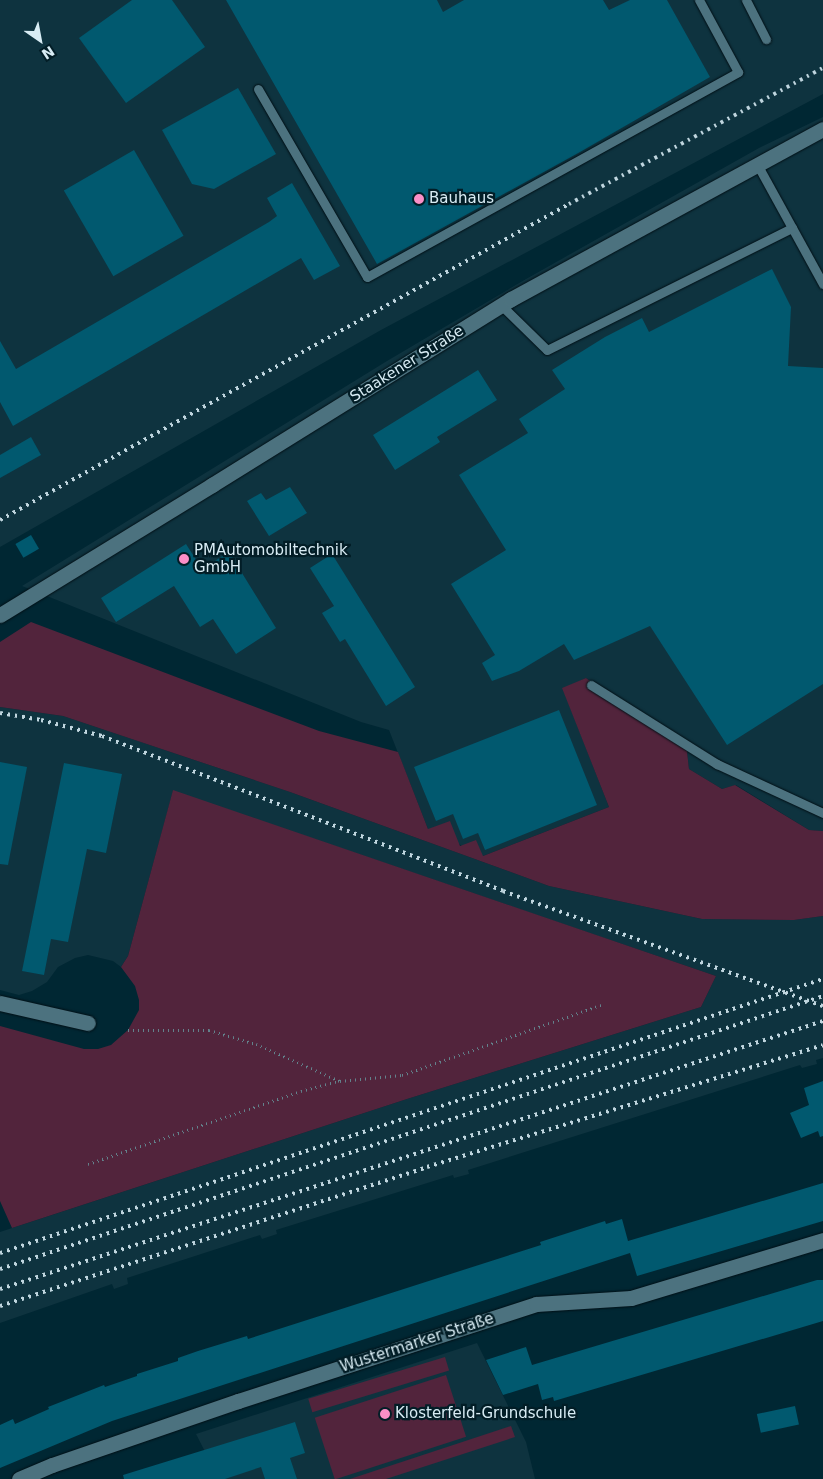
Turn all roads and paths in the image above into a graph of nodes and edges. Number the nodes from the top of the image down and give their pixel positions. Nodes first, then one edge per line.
1 (699, 0) edge
2 (746, 0) edge
3 (766, 39) dead end
4 (258, 89) dead end
5 (823, 129) edge
6 (757, 164) junction
7 (792, 228) junction
8 (823, 284) edge
9 (501, 305) junction
10 (0, 615) edge
11 (590, 686) dead end
12 (823, 814) edge
13 (0, 1003) edge
14 (601, 1005) dead end
15 (88, 1023) dead end
16 (128, 1030) dead end
17 (340, 1081) junction
18 (88, 1164) dead end
19 (823, 1240) edge
20 (19, 1479) edge

1 - 4 lane
2 - 3 lane
5 - 6 street, Staakener Straße
6 - 7 lane
6 - 9 street, Staakener Straße
7 - 8 lane
7 - 9 lane
9 - 10 street, Staakener Straße
11 - 12 lane
13 - 15 street
14 - 17 path
16 - 17 path
17 - 18 path
19 - 20 street, Wustermarker Straße

